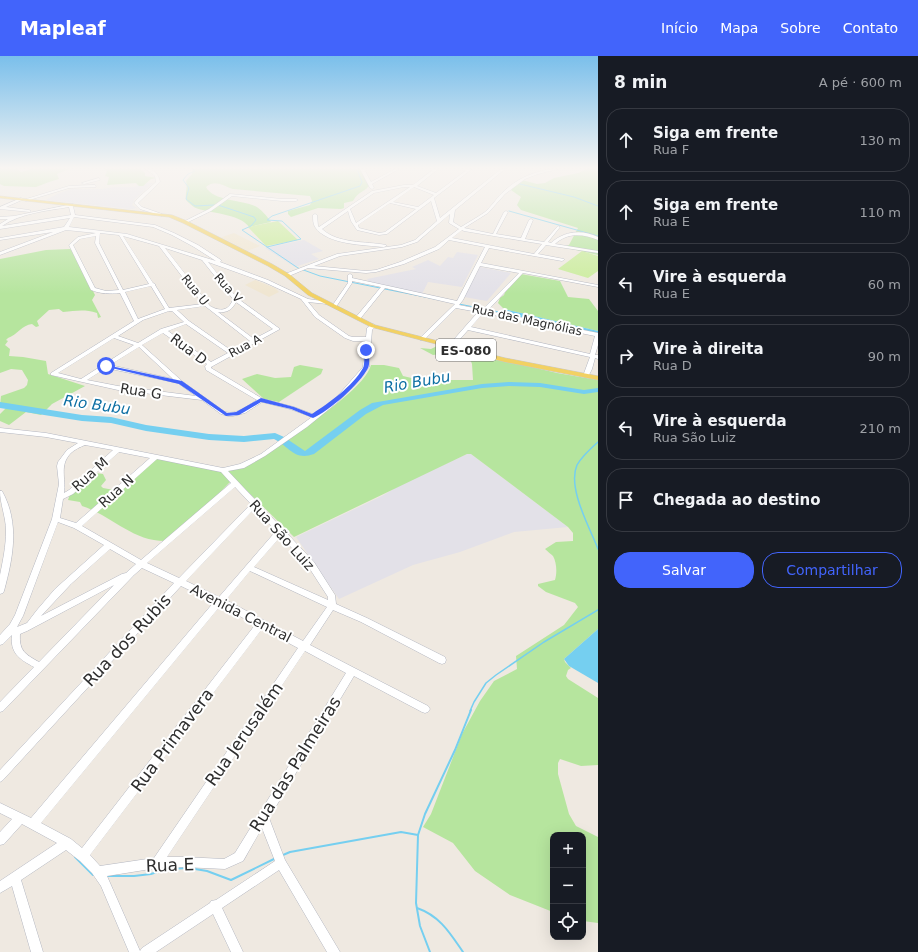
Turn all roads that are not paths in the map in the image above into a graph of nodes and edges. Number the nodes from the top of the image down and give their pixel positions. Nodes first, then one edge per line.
1 (349, 210) edge
2 (24, 211) edge
3 (40, 211) edge
4 (73, 211) edge
5 (129, 211) edge
6 (153, 211) edge
7 (209, 211) edge
8 (348, 211) edge
9 (377, 211) edge
10 (414, 211) edge
11 (436, 211) edge
12 (451, 211) edge
13 (453, 211) edge
14 (488, 211) edge
15 (33, 212) junction
16 (506, 212) dead end
17 (161, 214) junction
18 (315, 215) dead end
19 (74, 216) junction
20 (0, 218) edge
21 (13, 218) junction
22 (531, 220) dead end
23 (7, 221) junction
24 (439, 221) junction
25 (184, 222) junction
26 (0, 223) edge
27 (355, 225) junction
28 (0, 227) edge
29 (558, 227) dead end
30 (66, 228) junction
31 (462, 228) junction
32 (318, 229) junction
33 (98, 233) junction
34 (495, 233) junction
35 (120, 234) junction
36 (0, 239) edge
37 (448, 239) junction
38 (523, 239) junction
39 (598, 239) edge
40 (544, 242) junction
41 (552, 244) junction
42 (160, 245) junction
43 (0, 246) edge
44 (394, 247) junction
45 (487, 247) junction
46 (598, 252) edge
47 (1, 254) edge
48 (536, 254) junction
49 (204, 259) junction
50 (562, 260) dead end
51 (478, 264) junction
52 (224, 265) junction
53 (304, 268) junction
54 (348, 271) junction
55 (521, 273) junction
56 (286, 275) junction
57 (351, 281) junction
58 (153, 284) junction
59 (598, 286) edge
60 (383, 288) junction
61 (123, 291) junction
62 (303, 298) junction
63 (235, 299) junction
64 (327, 303) junction
65 (458, 304) junction
66 (204, 305) junction
67 (334, 306) junction
68 (488, 307) dead end
69 (171, 310) junction
70 (213, 310) junction
71 (482, 311) junction
72 (358, 318) junction
73 (138, 321) junction
74 (187, 322) junction
75 (373, 326) junction
76 (276, 328) joint
77 (468, 328) junction
78 (163, 330) junction
79 (598, 335) edge
80 (113, 336) junction
81 (368, 338) junction
82 (422, 339) junction
83 (253, 341) junction
84 (138, 344) junction
85 (451, 346) junction
86 (231, 353) junction
87 (595, 356) edge
88 (211, 365) junction
89 (106, 366) junction
90 (586, 376) junction
91 (598, 378) edge
92 (82, 382) junction
93 (181, 383) junction
94 (204, 400) junction
95 (261, 400) junction
96 (314, 417) junction
97 (0, 430) edge
98 (83, 443) junction
99 (118, 449) junction
100 (156, 456) junction
101 (224, 470) junction
102 (235, 483) junction
103 (0, 493) edge
104 (61, 497) junction
105 (255, 504) junction
106 (56, 519) junction
107 (77, 526) junction
108 (280, 532) junction
109 (109, 545) junction
110 (142, 564) junction
111 (250, 568) junction
112 (131, 573) junction
113 (180, 582) junction
114 (0, 591) edge
115 (94, 592) junction
116 (104, 601) junction
117 (220, 601) junction
118 (332, 606) junction
119 (261, 624) junction
120 (30, 625) junction
121 (13, 631) junction
122 (0, 641) edge
123 (305, 646) junction
124 (442, 660) dead end
125 (41, 667) junction
126 (352, 671) junction
127 (0, 708) edge
128 (425, 709) dead end
129 (0, 777) edge
130 (0, 808) edge
131 (263, 816) junction
132 (20, 818) junction
133 (33, 824) junction
134 (0, 840) edge
135 (67, 843) junction
136 (83, 856) junction
137 (239, 857) joint
138 (157, 863) junction
139 (281, 863) junction
140 (99, 872) junction
141 (15, 878) junction
142 (0, 886) edge
143 (215, 905) junction
144 (37, 952) edge
145 (135, 952) edge
146 (146, 952) edge
147 (237, 952) edge
148 (334, 952) edge

1 - 27 street
2 - 15 street
3 - 15 street
4 - 19 street
5 - 17 main road, ES-080
6 - 17 street
7 - 25 street
8 - 32 street
9 - 27 street
10 - 27 street
11 - 24 street
12 - 24 street
13 - 31 street
14 - 31 street
15 - 21 street
16 - 34 street
17 - 25 main road, ES-080
18 - 32 street
19 - 28 street
19 - 30 street
19 - 52 street
20 - 21 street
21 - 23 street
22 - 38 street
23 - 26 street
23 - 28 street
24 - 44 street
25 - 56 main road, ES-080
29 - 40 street
30 - 33 street
30 - 36 street
30 - 47 street
31 - 34 street
31 - 37 street
31 - 38 street
32 - 44 street
33 - 35 street
33 - 61 street
33 - 61 street
34 - 38 street
35 - 42 street
35 - 58 street
37 - 45 street
37 - 54 street
38 - 40 street
39 - 41 street
40 - 41 street
40 - 48 street
41 - 46 street
42 - 49 street
42 - 66 street, Rua U
43 - 47 street
44 - 53 street
45 - 48 street
45 - 51 street
48 - 50 street
49 - 52 street
49 - 63 street, Rua V
51 - 55 street
51 - 65 street
52 - 62 street
53 - 54 street
53 - 56 street
54 - 57 street
55 - 59 street
55 - 68 street
56 - 64 main road, ES-080
57 - 60 street, Rua das Magnólias
57 - 67 street
58 - 61 street
58 - 69 street
60 - 65 street, Rua das Magnólias
60 - 72 street
61 - 73 street
62 - 64 street
62 - 81 street
63 - 70 street, Rua U
63 - 76 street, Rua V
64 - 67 main road, ES-080
65 - 71 street, Rua das Magnólias
65 - 82 street
66 - 69 street
66 - 70 street, Rua U
67 - 72 main road, ES-080
69 - 73 street
69 - 74 street
70 - 83 street
71 - 77 street
71 - 79 street, Rua das Magnólias
72 - 75 main road, ES-080
73 - 80 street
74 - 78 street
74 - 86 street
75 - 81 street
75 - 82 main road, ES-080
76 - 83 street, Rua A
77 - 85 street
77 - 87 street
78 - 84 street
78 - 88 street, Rua D
79 - 87 street
80 - 84 street
80 - 92 street, Rua G
81 - 96 street
82 - 85 main road, ES-080
83 - 86 street, Rua A
84 - 89 street
84 - 93 street
85 - 90 main road, ES-080
86 - 88 street, Rua A
87 - 90 street
88 - 95 street, Rua D
89 - 92 street
89 - 93 street
90 - 91 main road, ES-080
92 - 94 street, Rua G
93 - 94 street
94 - 95 street
95 - 96 street, Rua D
96 - 101 street
97 - 98 street
98 - 99 street
98 - 104 street
99 - 100 street
99 - 104 street, Rua M
100 - 101 street
100 - 107 street, Rua N
101 - 102 street, Rua São Luiz
102 - 105 street, Rua São Luiz
102 - 110 street
103 - 114 street
104 - 106 street
105 - 108 street, Rua São Luiz
105 - 113 street, Rua dos Rubis
106 - 107 street, Avenida Central
106 - 121 street
107 - 109 street, Avenida Central
108 - 111 street
108 - 118 street, Rua São Luiz
109 - 110 street, Avenida Central
109 - 120 street
110 - 112 street
110 - 113 street, Avenida Central
111 - 117 street
111 - 118 street
112 - 115 street
112 - 116 street
113 - 117 street, Avenida Central
113 - 129 street, Rua dos Rubis
115 - 116 street
115 - 120 street
116 - 125 street
117 - 119 street, Avenida Central
117 - 133 street
118 - 123 street, Rua Jerusalém
118 - 124 street
119 - 123 street, Avenida Central
119 - 136 street, Rua Primavera
120 - 121 street
121 - 122 street
121 - 125 street
123 - 126 street, Avenida Central
123 - 138 street, Rua Jerusalém
125 - 127 street
126 - 128 street, Avenida Central
126 - 131 street, Rua das Palmeiras
130 - 132 street
131 - 137 street, Rua das Palmeiras
131 - 139 street
132 - 133 street
132 - 134 street
133 - 135 street
135 - 136 street
135 - 141 street
136 - 140 street
137 - 138 street, Rua E
138 - 140 street, Rua E
139 - 143 street
139 - 148 street
140 - 145 street
141 - 142 street
141 - 144 street
143 - 146 street
143 - 147 street

